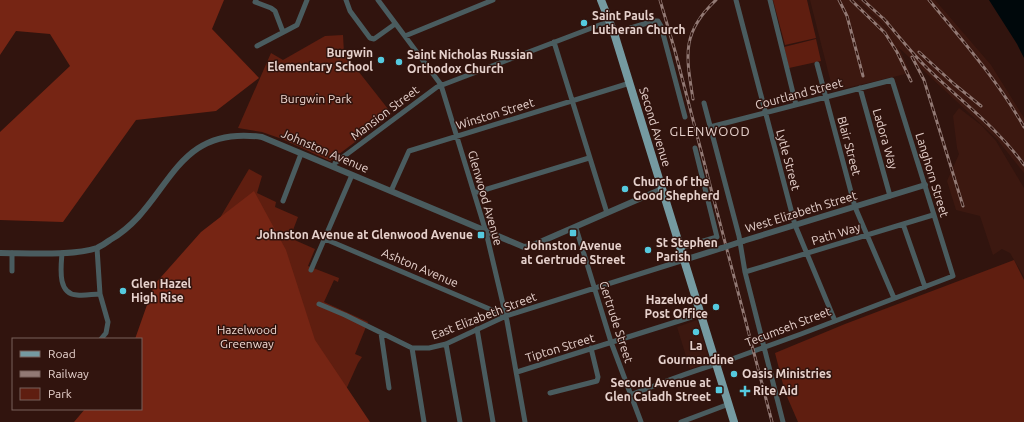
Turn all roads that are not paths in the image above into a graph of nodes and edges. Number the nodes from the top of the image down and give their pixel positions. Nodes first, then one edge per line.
1 (307, 0) edge
2 (345, 0) edge
3 (378, 0) edge
4 (493, 0) edge
5 (601, 0) edge
6 (736, 0) edge
7 (770, 0) edge
8 (256, 1) edge
9 (610, 21) junction
10 (395, 24) junction
11 (283, 32) junction
12 (614, 33) junction
13 (405, 36) junction
14 (554, 42) junction
15 (257, 46) dead end
16 (817, 64) dead end
17 (892, 80) joint
18 (630, 84) junction
19 (441, 85) junction
20 (860, 88) junction
21 (826, 98) junction
22 (572, 101) junction
23 (704, 103) dead end
24 (796, 105) junction
25 (765, 113) junction
26 (685, 117) dead end
27 (710, 127) junction
28 (457, 136) junction
29 (695, 148) dead end
30 (301, 154) junction
31 (589, 158) junction
32 (334, 167) junction
33 (352, 176) junction
34 (925, 185) junction
35 (662, 189) junction
36 (391, 191) junction
37 (474, 193) junction
38 (890, 196) junction
39 (283, 200) dead end
40 (855, 207) junction
41 (607, 213) junction
42 (933, 215) junction
43 (903, 224) junction
44 (795, 225) junction
45 (576, 228) junction
46 (486, 232) junction
47 (868, 235) junction
48 (325, 239) junction
49 (97, 248) junction
50 (680, 248) junction
51 (0, 253) edge
52 (12, 253) junction
53 (62, 253) junction
54 (806, 254) junction
55 (684, 260) junction
56 (311, 270) dead end
57 (12, 271) dead end
58 (745, 272) junction
59 (953, 276) joint
60 (925, 286) junction
61 (595, 289) junction
62 (100, 294) junction
63 (894, 298) junction
64 (319, 304) dead end
65 (701, 314) junction
66 (506, 316) junction
67 (835, 321) junction
68 (477, 330) junction
69 (381, 333) junction
70 (102, 338) edge
71 (611, 342) junction
72 (446, 344) junction
73 (764, 347) junction
74 (412, 348) junction
75 (591, 348) junction
76 (717, 364) junction
77 (517, 372) junction
78 (389, 388) dead end
79 (550, 394) dead end
80 (630, 395) junction
81 (729, 404) junction
82 (424, 422) edge
83 (460, 422) edge
84 (493, 422) edge
85 (526, 422) edge
86 (641, 422) edge
87 (681, 422) edge
88 (734, 422) edge
89 (783, 422) edge

1 - 11 street
2 - 10 street
3 - 10 street, Glenwood Avenue
4 - 13 street
5 - 9 main road, Second Avenue
6 - 25 street, Lytle Street
7 - 24 street
8 - 11 street
9 - 12 main road, Second Avenue
9 - 14 street, Mansion Street
10 - 13 street, Glenwood Avenue
11 - 15 street
12 - 18 main road, Second Avenue
12 - 26 street
13 - 19 street, Glenwood Avenue
14 - 19 street, Mansion Street
14 - 22 street
16 - 21 street, Blair Street
17 - 20 street, Courtland Street
17 - 34 street, Langhorn Street
18 - 22 street, Winston Street
18 - 35 main road, Second Avenue
19 - 28 street, Glenwood Avenue
19 - 32 street, Mansion Street
20 - 21 street, Courtland Street
20 - 38 street, Ladora Way
21 - 24 street, Courtland Street
21 - 40 street, Blair Street
22 - 28 street, Winston Street
22 - 31 street
23 - 27 street
24 - 25 street, Courtland Street
25 - 27 street, Courtland Street
25 - 44 street, Lytle Street
27 - 58 street
28 - 36 street, Winston Street
28 - 37 street, Glenwood Avenue
29 - 50 street
30 - 32 street, Johnston Avenue
30 - 39 street
30 - 49 street, Johnston Avenue
31 - 37 street
31 - 41 street
32 - 33 street, Johnston Avenue
33 - 36 street, Johnston Avenue
33 - 48 street
34 - 38 street, West Elizabeth Street
34 - 42 street, Langhorn Street
35 - 41 street, Johnston Avenue
35 - 50 main road, Second Avenue
36 - 46 street, Johnston Avenue
37 - 46 street, Glenwood Avenue
38 - 40 street, West Elizabeth Street
40 - 44 street, West Elizabeth Street
40 - 47 street, Blair Street
41 - 45 street, Johnston Avenue
42 - 43 street, Path Way
42 - 59 street, Langhorn Street
43 - 47 street, Path Way
43 - 60 street
44 - 54 street, Lytle Street
44 - 55 street, West Elizabeth Street, bridge
45 - 46 street, Johnston Avenue
45 - 61 street, Gertrude Street
46 - 66 street, Glenwood Avenue
47 - 54 street, Path Way
47 - 63 street, Blair Street
48 - 56 street
48 - 66 street, Ashton Avenue
49 - 53 street, Johnston Avenue
49 - 62 street
50 - 55 main road, Second Avenue
51 - 52 street, Johnston Avenue
52 - 53 street, Johnston Avenue
52 - 57 street
53 - 62 street
54 - 58 street, Path Way
54 - 67 street, Lytle Street
55 - 61 street, East Elizabeth Street
55 - 65 main road, Second Avenue
58 - 73 street
59 - 60 street, Tecumseh Street
60 - 63 street, Tecumseh Street
61 - 66 street, East Elizabeth Street
61 - 71 street, Gertrude Street
62 - 70 street
63 - 67 street, Tecumseh Street
64 - 69 street, East Elizabeth Street
65 - 71 street, Tipton Street
65 - 76 main road, Second Avenue
66 - 68 street, East Elizabeth Street
66 - 77 street, Glenwood Avenue
67 - 73 street, Tecumseh Street
68 - 72 street, East Elizabeth Street
68 - 84 street
69 - 74 street, East Elizabeth Street
69 - 78 street
71 - 75 street, Tipton Street
71 - 80 street, Gertrude Street
72 - 74 street, East Elizabeth Street
72 - 83 street
73 - 76 street, Tecumseh Street
73 - 89 street
74 - 82 street
75 - 77 street, Tipton Street
75 - 79 street
76 - 80 street, Tecumseh Street
76 - 81 main road, Second Avenue
77 - 85 street, Glenwood Avenue
80 - 86 street, Gertrude Street
81 - 87 street
81 - 88 main road, Second Avenue

